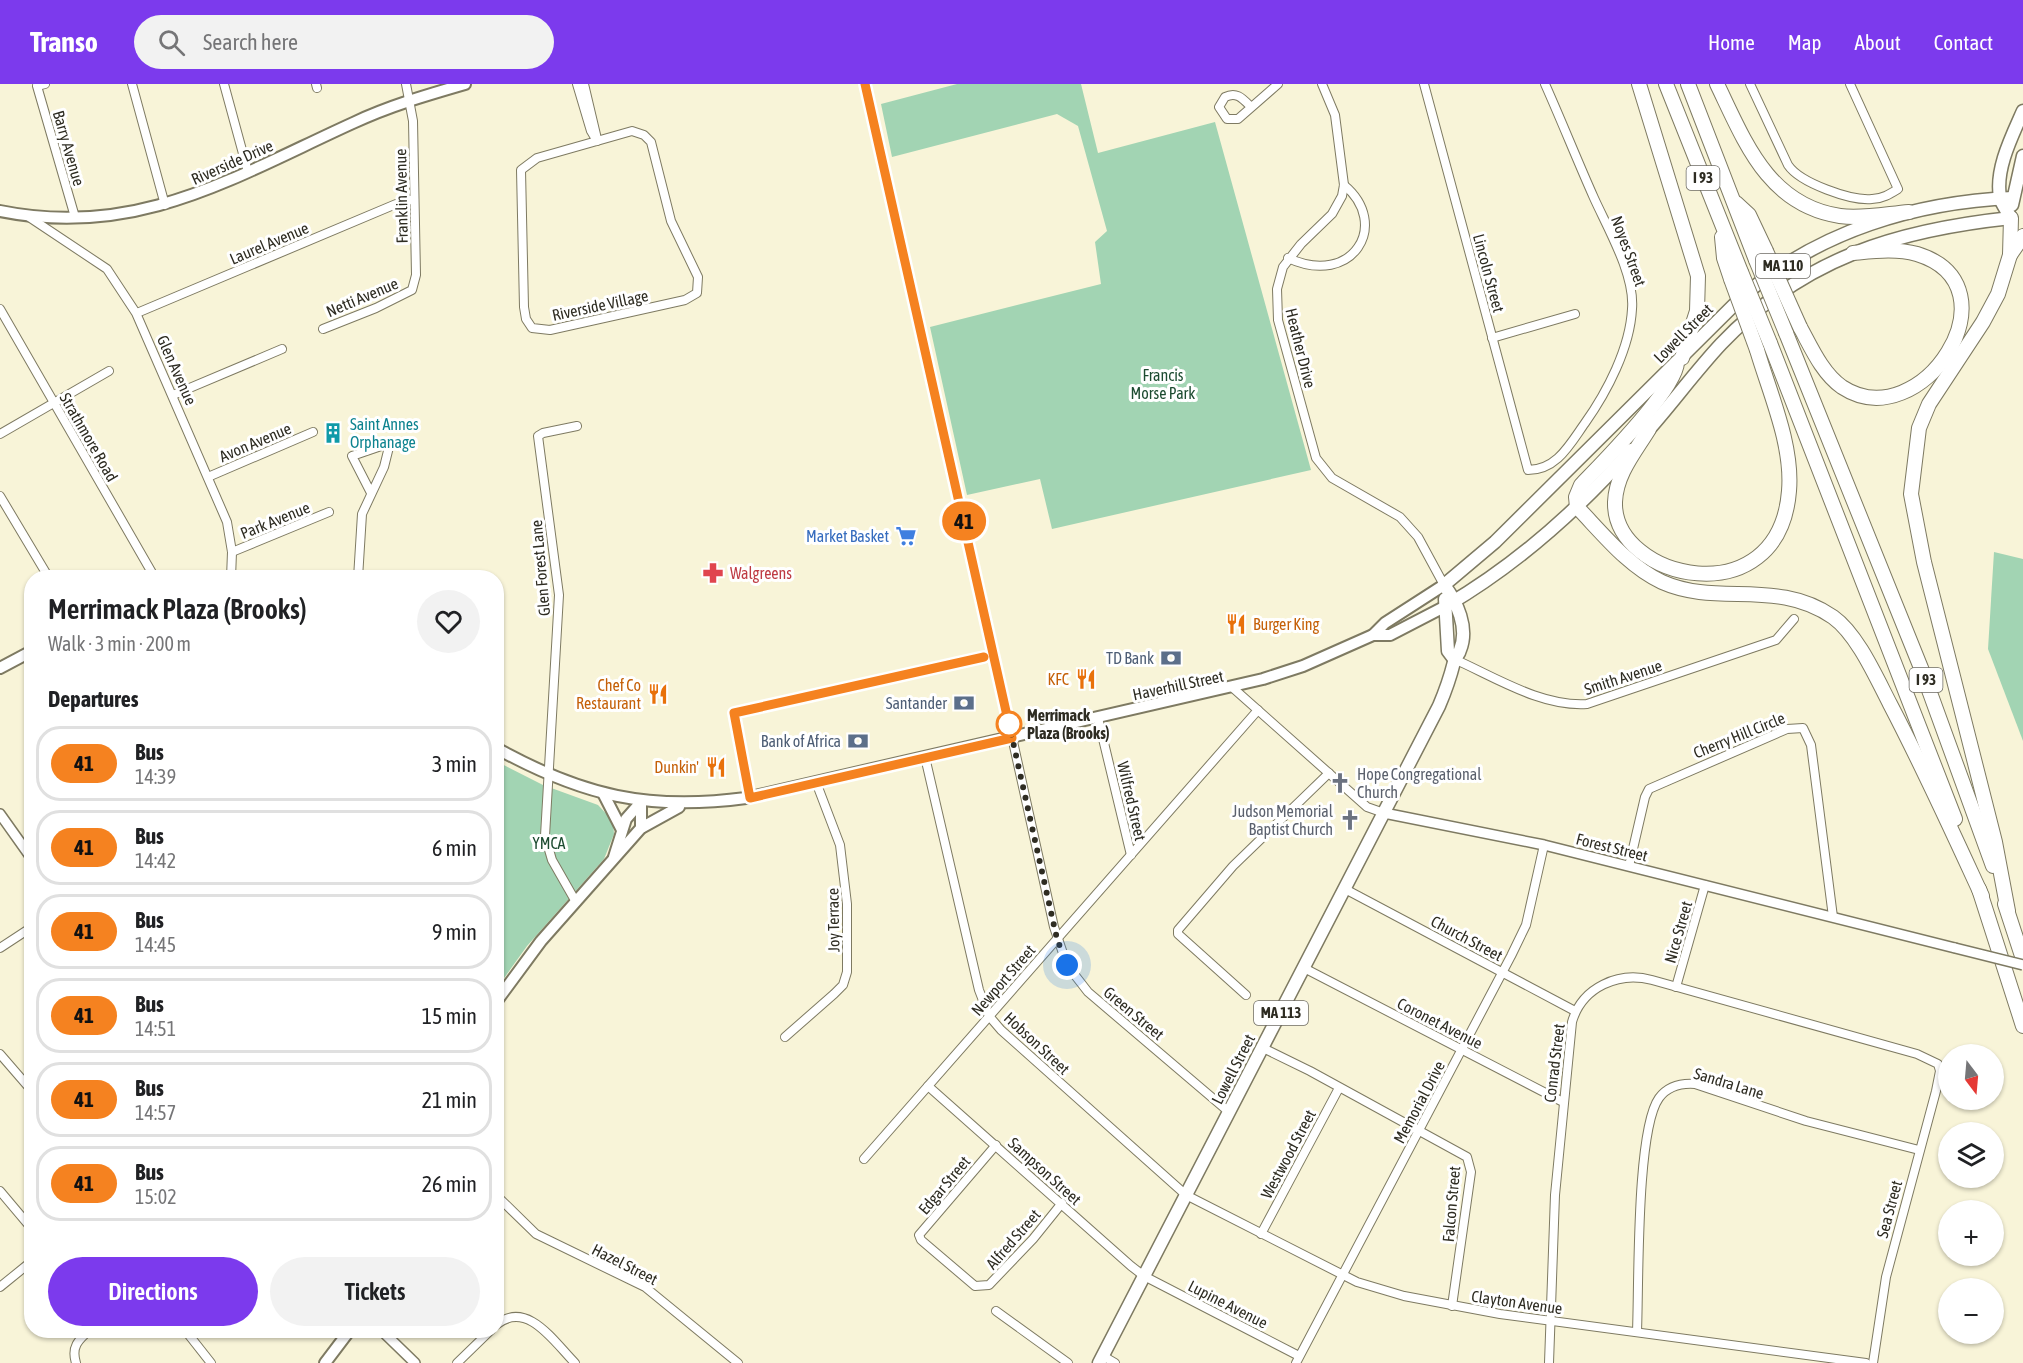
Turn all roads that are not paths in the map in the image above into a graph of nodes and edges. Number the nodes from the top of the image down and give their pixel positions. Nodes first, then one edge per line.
1 (132, 84) edge
2 (224, 84) edge
3 (406, 84) edge
4 (465, 84) edge
5 (577, 84) edge
6 (584, 84) edge
7 (865, 84) edge
8 (1278, 84) edge
9 (1322, 84) edge
10 (1424, 84) edge
11 (1545, 84) edge
12 (1639, 84) edge
13 (1666, 84) edge
14 (1688, 84) edge
15 (1717, 84) edge
16 (1750, 84) edge
17 (1850, 84) edge
18 (41, 85) edge
19 (410, 101) junction
20 (1251, 107) dead end
21 (2023, 111) edge
22 (597, 141) junction
23 (2023, 156) edge
24 (248, 172) junction
25 (1344, 185) junction
26 (414, 199) junction
27 (2000, 199) junction
28 (2018, 199) edge
29 (165, 205) junction
30 (0, 211) edge
31 (1909, 212) junction
32 (29, 217) junction
33 (75, 217) junction
34 (2017, 218) edge
35 (2023, 236) edge
36 (1853, 253) junction
37 (2010, 255) junction
38 (1761, 256) junction
39 (1288, 258) junction
40 (1736, 275) junction
41 (412, 290) joint
42 (0, 309) edge
43 (137, 313) junction
44 (1575, 314) dead end
45 (323, 328) dead end
46 (1492, 338) junction
47 (282, 349) dead end
48 (1680, 360) junction
49 (109, 371) dead end
50 (173, 395) junction
51 (54, 403) junction
52 (577, 426) dead end
53 (1649, 429) junction
54 (313, 432) dead end
55 (0, 434) edge
56 (1528, 470) joint
57 (208, 477) junction
58 (371, 493) junction
59 (0, 496) edge
60 (1577, 507) junction
61 (329, 512) dead end
62 (232, 552) junction
63 (44, 570) edge
64 (150, 570) edge
65 (231, 570) edge
66 (358, 570) edge
67 (1444, 585) junction
68 (1451, 603) junction
69 (1794, 619) dead end
70 (1373, 635) junction
71 (24, 655) edge
72 (1454, 659) junction
73 (0, 668) edge
74 (1233, 688) junction
75 (1258, 710) junction
76 (1098, 718) junction
77 (1012, 738) junction
78 (504, 752) edge
79 (925, 757) junction
80 (548, 773) junction
81 (1329, 773) junction
82 (816, 782) junction
83 (603, 793) junction
84 (641, 802) junction
85 (685, 804) junction
86 (1384, 813) junction
87 (0, 814) edge
88 (641, 828) junction
89 (623, 831) junction
90 (1544, 845) junction
91 (24, 848) edge
92 (1131, 855) junction
93 (613, 860) junction
94 (1629, 866) junction
95 (1705, 885) junction
96 (1345, 889) junction
97 (1982, 896) junction
98 (576, 902) junction
99 (2008, 911) junction
100 (1833, 917) junction
101 (24, 932) edge
102 (1057, 939) junction
103 (0, 948) edge
104 (2023, 959) edge
105 (2023, 965) edge
106 (1304, 968) junction
107 (1503, 973) junction
108 (1676, 987) junction
109 (504, 991) edge
110 (1246, 995) dead end
111 (1575, 1011) junction
112 (989, 1016) junction
113 (2023, 1026) edge
114 (785, 1037) dead end
115 (1263, 1048) junction
116 (1462, 1049) junction
117 (0, 1054) edge
118 (1938, 1064) edge
119 (1938, 1081) edge
120 (24, 1082) edge
121 (928, 1086) junction
122 (1339, 1088) junction
123 (1563, 1102) junction
124 (1229, 1112) junction
125 (1419, 1131) junction
126 (996, 1145) junction
127 (1919, 1150) junction
128 (864, 1159) dead end
129 (0, 1191) edge
130 (1186, 1195) junction
131 (504, 1203) edge
132 (1062, 1203) junction
133 (24, 1220) edge
134 (1261, 1234) junction
135 (24, 1268) edge
136 (1343, 1275) junction
137 (1144, 1276) junction
138 (981, 1286) joint
139 (0, 1287) edge
140 (1452, 1306) junction
141 (996, 1311) dead end
142 (1550, 1320) junction
143 (504, 1321) edge
144 (1637, 1331) junction
145 (82, 1338) edge
146 (191, 1338) edge
147 (344, 1338) edge
148 (389, 1338) edge
149 (482, 1338) edge
150 (1101, 1360) edge
151 (1298, 1360) edge
152 (76, 1363) edge
153 (211, 1363) edge
154 (325, 1363) edge
155 (415, 1363) edge
156 (457, 1363) edge
157 (575, 1363) edge
158 (738, 1363) edge
159 (1068, 1363) edge
160 (1115, 1363) edge
161 (1548, 1363) edge
162 (1866, 1363) edge
163 (1873, 1363) edge

1 - 29 street
2 - 24 street
3 - 19 street, Franklin Avenue
4 - 19 main road, Riverside Drive
5 - 22 street
6 - 22 street
7 - 77 street
8 - 20 street
9 - 25 street, Heather Drive
10 - 46 street, Lincoln Street
11 - 56 street, Noyes Street
12 - 48 highway
13 - 40 highway, I 93
14 - 38 highway, I 93
15 - 31 highway
16 - 17 street
18 - 33 street, Barry Avenue
19 - 24 main road, Riverside Drive
19 - 26 street, Franklin Avenue
21 - 27 main road
22 - 22 street, Riverside Village
23 - 28 main road
24 - 29 main road, Riverside Drive
25 - 39 street, Heather Drive
25 - 39 street
26 - 41 street, Franklin Avenue
26 - 43 street, Laurel Avenue
27 - 28 main road, Lowell Street
27 - 31 main road, Lowell Street / MA 110
27 - 34 main road
28 - 34 main road
29 - 33 main road, Riverside Drive
30 - 32 main road, Riverside Drive
31 - 48 main road, Lowell Street / MA 110
32 - 33 main road, Riverside Drive
32 - 43 street, Glen Avenue
34 - 36 main road, MA 110
34 - 37 highway
35 - 37 highway
36 - 38 highway, bridge
36 - 53 main road, MA 110
37 - 99 highway
38 - 99 highway, I 93, bridge
39 - 67 street, Heather Drive
40 - 53 highway, bridge
40 - 97 highway, I 93, bridge
41 - 45 street, Netti Avenue
42 - 51 street, Strathmore Road
43 - 50 street, Glen Avenue
44 - 46 street
46 - 56 street, Lincoln Street
47 - 50 street
48 - 60 highway
48 - 67 main road, Lowell Street / MA 110
49 - 51 street
50 - 57 street, Glen Avenue
51 - 55 street
51 - 64 street, Strathmore Road
52 - 80 street, Glen Forest Lane
53 - 60 main road, MA 110
54 - 57 street, Avon Avenue
57 - 62 street, Glen Avenue
58 - 58 street
58 - 66 street
59 - 63 street
60 - 68 main road, MA 110
60 - 97 highway
61 - 62 street, Park Avenue
62 - 65 street, Glen Avenue
67 - 68 main road, Lowell Street / MA 113
67 - 70 main road, Haverhill Street / MA 110
68 - 70 main road, Haverhill Street / MA 110
68 - 72 main road, Lowell Street / MA 113
69 - 72 street, Smith Avenue
70 - 74 main road, Haverhill Street / MA 110
71 - 73 main road
72 - 86 main road, Lowell Street / MA 113
74 - 75 street, Forest Street
74 - 76 main road, Haverhill Street / MA 110
75 - 81 street, Forest Street
75 - 92 street, Newport Street
76 - 77 main road, Haverhill Street / MA 110
76 - 92 street, Wilfred Street
77 - 79 main road, Haverhill Street / MA 110
77 - 102 street, Green Street
78 - 80 main road, Haverhill Street / MA 110
79 - 82 main road, Haverhill Street / MA 110
79 - 112 street, Hobson Street
80 - 83 main road, Haverhill Street / MA 110
80 - 98 street
81 - 86 street, Forest Street
81 - 110 street
82 - 85 main road, Haverhill Street / MA 110
82 - 114 street, Joy Terrace
83 - 84 main road, Haverhill Street / MA 110
83 - 89 main road
84 - 85 main road, Haverhill Street / MA 110
84 - 88 main road
84 - 89 main road
85 - 88 main road
86 - 90 street, Forest Street
86 - 96 main road, Lowell Street / MA 113
87 - 91 street
88 - 93 main road
89 - 93 main road
90 - 94 street, Forest Street
90 - 107 street, Memorial Drive
92 - 102 street, Newport Street
93 - 98 main road
94 - 95 street, Forest Street
94 - 100 street, Cherry Hill Circle
95 - 100 street, Forest Street
95 - 108 street, Nice Street
96 - 106 main road, Lowell Street / MA 113
96 - 107 street, Church Street
97 - 113 highway, I 93
98 - 109 main road
99 - 104 highway, I 93
100 - 105 street, Forest Street, bridge
101 - 103 street
102 - 112 street, Newport Street
102 - 124 street, Green Street
106 - 115 main road, Lowell Street / MA 113
106 - 116 street, Coronet Avenue
107 - 111 street, Church Street
107 - 116 street, Memorial Drive
108 - 111 street, Conrad Street
108 - 118 street, Conrad Street
111 - 123 street, Conrad Street
112 - 121 street, Newport Street
112 - 130 street, Hobson Street
115 - 122 street, Falcon Street
115 - 124 main road, Lowell Street / MA 113
116 - 123 street, Coronet Avenue
116 - 125 street, Memorial Drive
117 - 120 street
119 - 127 street, Sea Street
121 - 126 street, Sampson Street
121 - 128 street, Newport Street
122 - 125 street, Falcon Street
122 - 134 street, Westwood Street
123 - 142 street, Conrad Street
124 - 130 main road, Lowell Street / MA 113
125 - 136 street, Memorial Drive
125 - 140 street, Falcon Street
126 - 132 street, Sampson Street
126 - 138 street, Edgar Street
127 - 144 street, Sandra Lane
127 - 163 street, Sea Street
129 - 133 street
130 - 134 street, Clayton Avenue
130 - 137 main road, Lowell Street / MA 113
131 - 158 street, Hazel Street
132 - 137 street, Sampson Street
132 - 138 street, Alfred Street
134 - 136 street, Clayton Avenue
135 - 139 street
136 - 140 street, Clayton Avenue
136 - 151 street, Memorial Drive
137 - 150 main road, Lowell Street / MA 113
137 - 151 street, Lupine Avenue
140 - 142 street, Clayton Avenue
141 - 159 street
142 - 144 street, Clayton Avenue
142 - 161 street, Conrad Street
143 - 157 street
144 - 162 street, Clayton Avenue
145 - 152 street
146 - 153 street
147 - 154 main road
148 - 155 street
149 - 156 street
150 - 160 street

